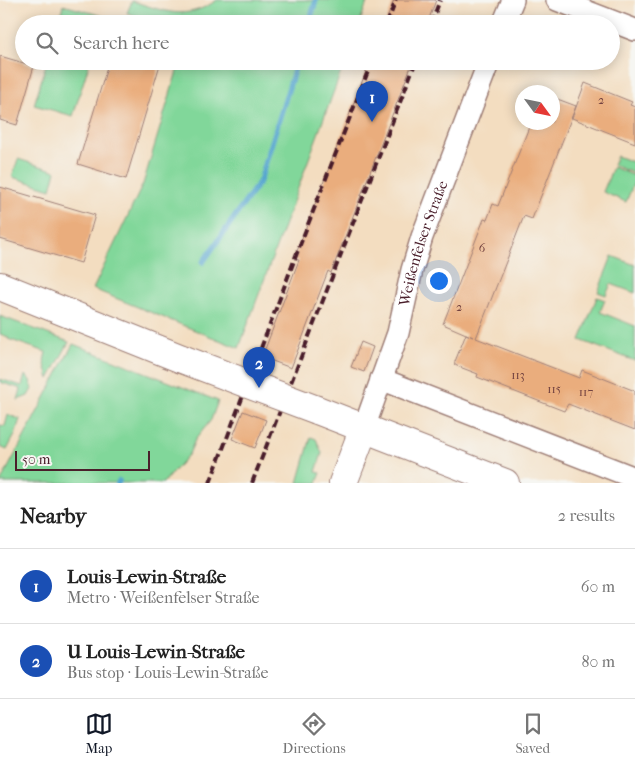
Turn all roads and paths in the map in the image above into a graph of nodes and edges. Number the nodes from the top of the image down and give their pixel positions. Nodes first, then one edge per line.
1 (513, 0) edge
2 (557, 0) edge
3 (507, 15) edge
4 (596, 15) edge
5 (620, 24) edge
6 (635, 30) edge
7 (486, 70) edge
8 (0, 286) edge
9 (381, 379) junction
10 (364, 428) junction
11 (635, 478) edge
12 (343, 483) edge
13 (505, 483) edge

1 - 3 street
2 - 4 street
5 - 6 street
7 - 9 street, Weißenfelser Straße
8 - 10 street, bridge
9 - 10 street, Weißenfelser Straße
9 - 11 street
10 - 12 street
10 - 13 street

